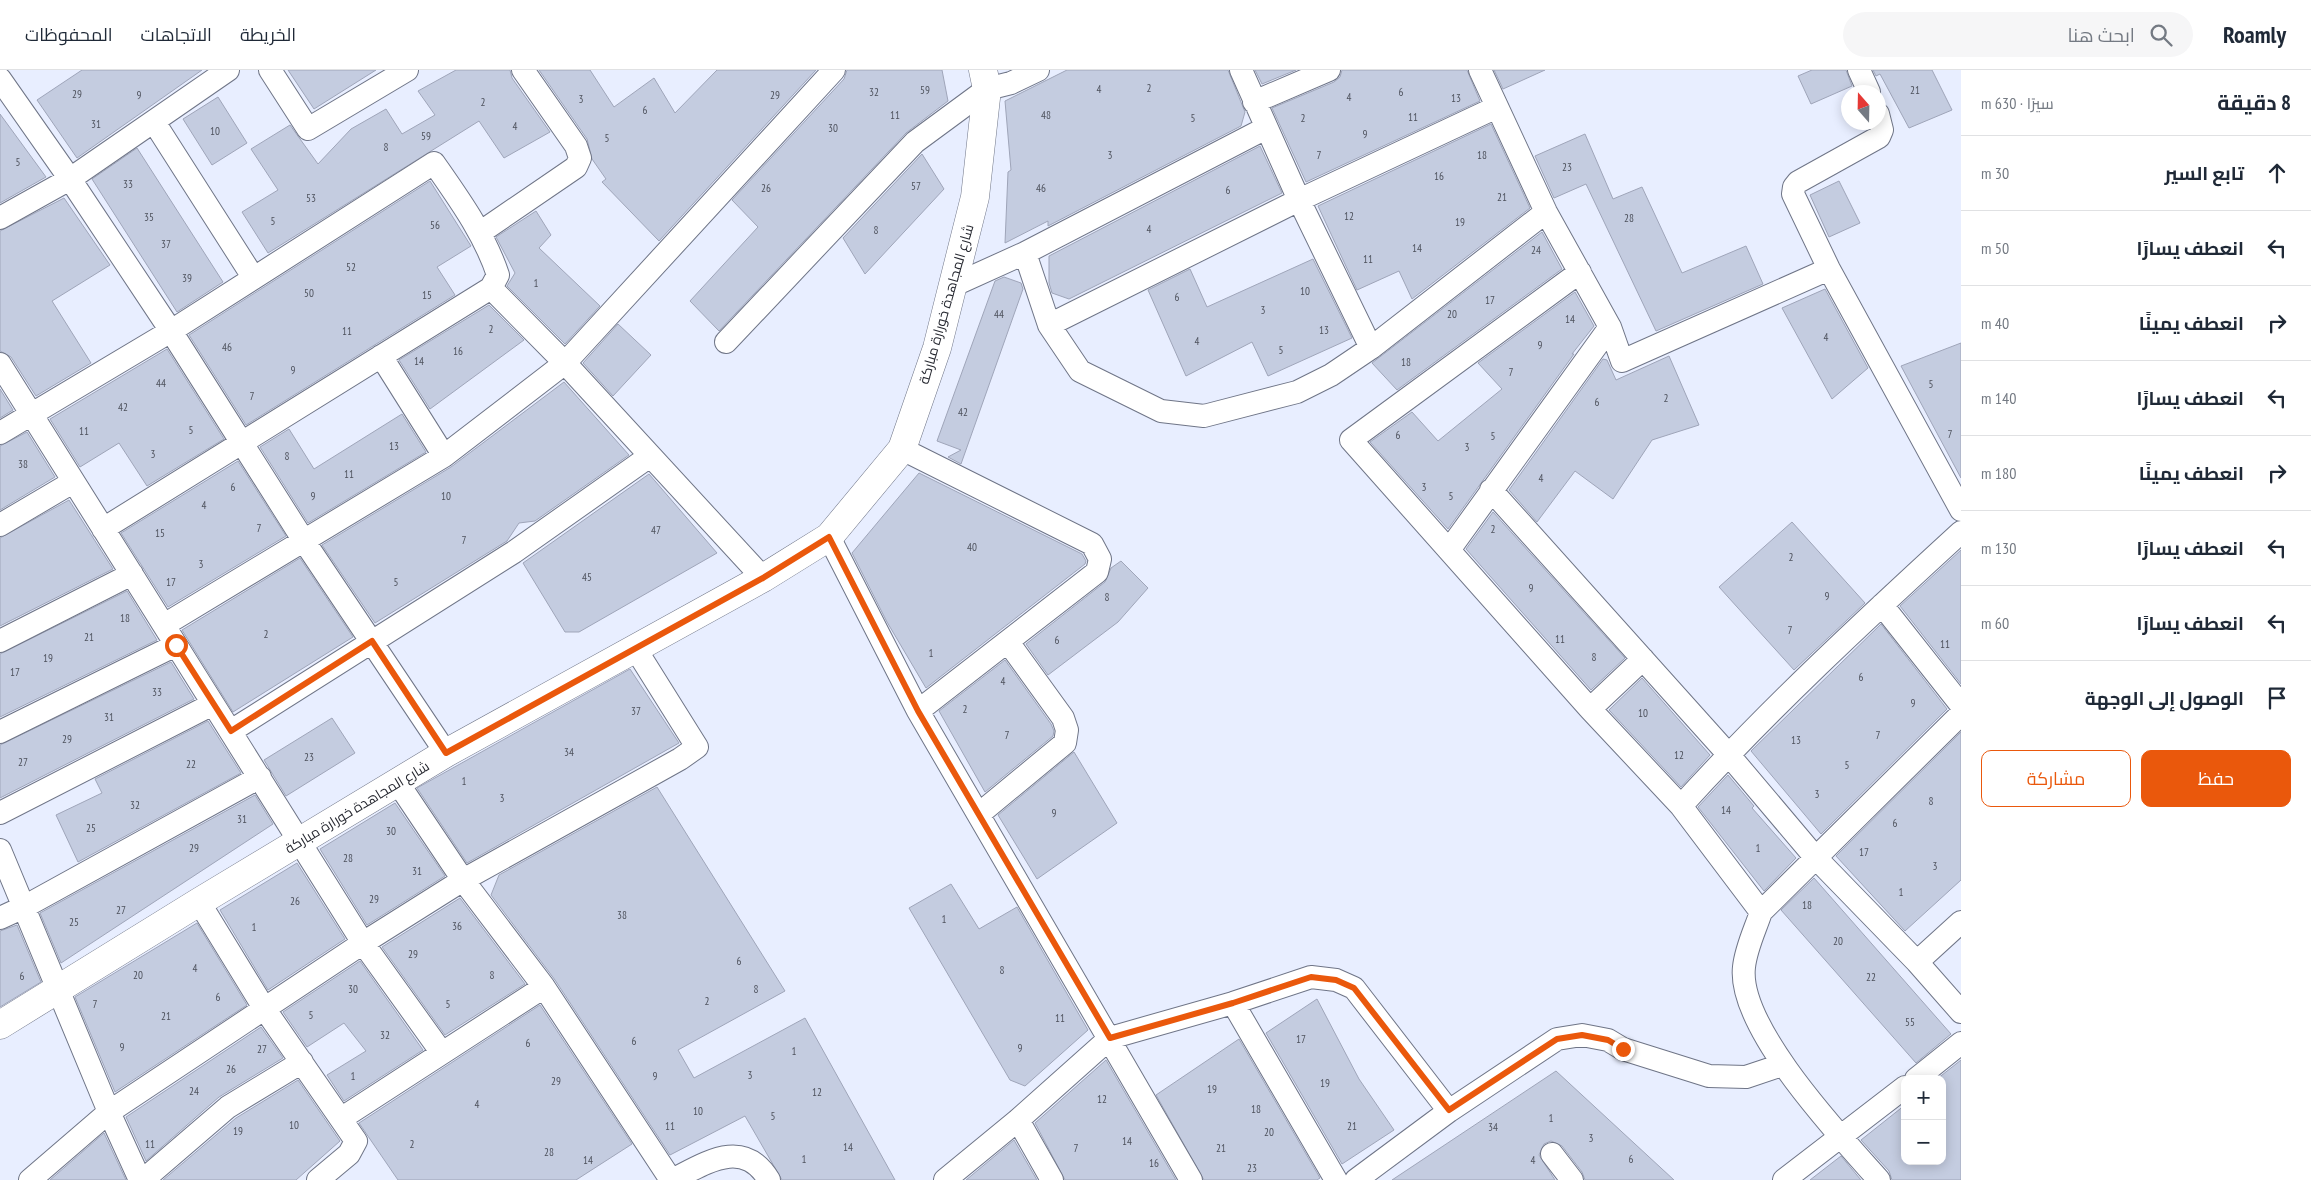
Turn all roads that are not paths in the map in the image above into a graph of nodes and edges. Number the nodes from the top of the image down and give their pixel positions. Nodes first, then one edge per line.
1 (228, 70) edge
2 (270, 70) edge
3 (407, 70) edge
4 (523, 70) edge
5 (834, 70) edge
6 (1038, 70) edge
7 (1241, 70) edge
8 (1329, 70) edge
9 (1480, 70) edge
10 (1859, 70) edge
11 (0, 80) edge
12 (985, 80) edge
13 (1866, 85) edge
14 (1254, 102) junction
15 (1497, 106) junction
16 (154, 122) junction
17 (1266, 128) junction
18 (1882, 130) edge
19 (70, 179) junction
20 (1299, 200) junction
21 (1546, 212) junction
22 (0, 218) edge
23 (481, 232) junction
24 (1025, 253) junction
25 (1829, 269) junction
26 (1580, 272) junction
27 (253, 277) junction
28 (952, 286) junction
29 (491, 288) junction
30 (1049, 325) junction
31 (1610, 327) junction
32 (171, 331) junction
33 (726, 342) dead end
34 (1371, 348) junction
35 (381, 356) junction
36 (565, 363) junction
37 (0, 364) edge
38 (31, 414) junction
39 (0, 433) edge
40 (241, 443) junction
41 (902, 449) junction
42 (444, 456) junction
43 (650, 456) junction
44 (73, 482) junction
45 (1491, 490) junction
46 (1961, 510) edge
47 (0, 525) edge
48 (103, 529) junction
49 (1961, 532) edge
50 (829, 537) junction
51 (304, 541) junction
52 (1449, 550) junction
53 (132, 574) junction
54 (763, 578) junction
55 (1882, 605) junction
56 (164, 625) junction
57 (0, 641) edge
58 (372, 641) junction
59 (1008, 642) junction
60 (176, 645) junction
61 (635, 648) junction
62 (1643, 659) junction
63 (213, 704) junction
64 (1961, 705) edge
65 (1590, 709) junction
66 (918, 711) junction
67 (1961, 714) edge
68 (231, 731) junction
69 (0, 732) edge
70 (446, 753) junction
71 (1728, 754) junction
72 (260, 777) junction
73 (398, 783) junction
74 (1681, 806) junction
75 (0, 813) edge
76 (979, 814) junction
77 (299, 842) junction
78 (0, 850) edge
79 (1815, 857) junction
80 (463, 880) junction
81 (199, 902) junction
82 (24, 907) junction
83 (1761, 912) junction
84 (0, 918) edge
85 (1961, 922) edge
86 (363, 943) junction
87 (1917, 962) junction
88 (544, 987) junction
89 (59, 988) junction
90 (1233, 1003) junction
91 (264, 1008) junction
92 (1961, 1012) edge
93 (0, 1025) edge
94 (1110, 1038) junction
95 (1961, 1044) edge
96 (442, 1053) junction
97 (302, 1062) junction
98 (1782, 1065) junction
99 (1921, 1075) edge
100 (1901, 1090) edge
101 (1449, 1110) junction
102 (109, 1112) junction
103 (342, 1118) junction
104 (1018, 1120) junction
105 (1841, 1137) junction
106 (1552, 1154) dead end
107 (30, 1180) edge
108 (142, 1180) edge
109 (318, 1180) edge
110 (672, 1180) edge
111 (769, 1180) edge
112 (945, 1180) edge
113 (1052, 1180) edge
114 (1191, 1180) edge
115 (1336, 1180) edge
116 (1356, 1180) edge
117 (1572, 1180) edge
118 (1784, 1180) edge
119 (1879, 1180) edge

1 - 16 street
2 - 3 street
4 - 23 street
5 - 36 street
6 - 12 street
7 - 14 street
8 - 14 street
9 - 15 street
10 - 13 street
11 - 19 street
12 - 28 street, شارع المجاهدة خورارة مباركة
12 - 33 street
14 - 17 street
15 - 20 street
15 - 21 street
16 - 19 street
16 - 27 street
17 - 20 street
17 - 24 street
18 - 25 street
19 - 22 street
19 - 32 street
20 - 30 street
20 - 34 street
21 - 26 street
21 - 34 street
23 - 27 street
23 - 29 street
24 - 28 street
24 - 30 street
25 - 31 street
25 - 46 street
26 - 31 street
26 - 52 street
27 - 32 street
28 - 41 street, شارع المجاهدة خورارة مباركة
29 - 35 street
29 - 36 street
30 - 34 street
31 - 45 street
32 - 38 street
32 - 40 street
35 - 40 street
35 - 42 street
36 - 42 street
36 - 43 street
37 - 38 street
38 - 39 street
38 - 44 street
40 - 48 street
40 - 51 street
41 - 50 street, شارع المجاهدة خورارة مباركة
41 - 59 street
42 - 51 street
43 - 54 street
43 - 58 street
44 - 47 street
44 - 48 street
45 - 52 street
45 - 62 street
48 - 53 street
49 - 55 street
50 - 54 street, شارع المجاهدة خورارة مباركة
50 - 66 street
51 - 56 street
51 - 58 street
52 - 65 street
53 - 56 street
53 - 57 street
54 - 61 street, شارع المجاهدة خورارة مباركة
55 - 64 street
55 - 71 street
56 - 60 street
58 - 68 street
58 - 70 street
59 - 66 street
59 - 76 street
60 - 63 street
60 - 69 street
61 - 70 street, شارع المجاهدة خورارة مباركة
61 - 80 street
62 - 65 street
62 - 71 street
63 - 68 street
63 - 75 street
65 - 74 street
66 - 76 street
67 - 79 street
68 - 72 street
70 - 73 street, شارع المجاهدة خورارة مباركة
71 - 74 street
71 - 79 street
72 - 77 street
72 - 82 street
73 - 77 street, شارع المجاهدة خورارة مباركة
73 - 80 street
74 - 83 street
76 - 94 street
77 - 81 street, شارع المجاهدة خورارة مباركة
77 - 86 street
78 - 82 street
79 - 83 street
79 - 87 street
80 - 86 street
80 - 88 street
81 - 89 street, شارع المجاهدة خورارة مباركة
81 - 91 street
82 - 84 street
82 - 89 street
83 - 98 street
85 - 87 street
86 - 91 street
86 - 96 street
87 - 92 street
88 - 96 street
88 - 110 street
89 - 93 street, شارع المجاهدة خورارة مباركة
89 - 102 street
90 - 94 street
90 - 101 street
90 - 115 street
91 - 97 street
91 - 102 street
94 - 104 street
94 - 114 street
95 - 99 street
96 - 103 street
97 - 103 street
97 - 108 street
98 - 101 street
98 - 105 street
100 - 105 street
101 - 116 street
102 - 107 street
102 - 108 street
103 - 109 street
104 - 112 street
104 - 113 street
105 - 118 street
105 - 119 street
106 - 117 street
110 - 111 street

